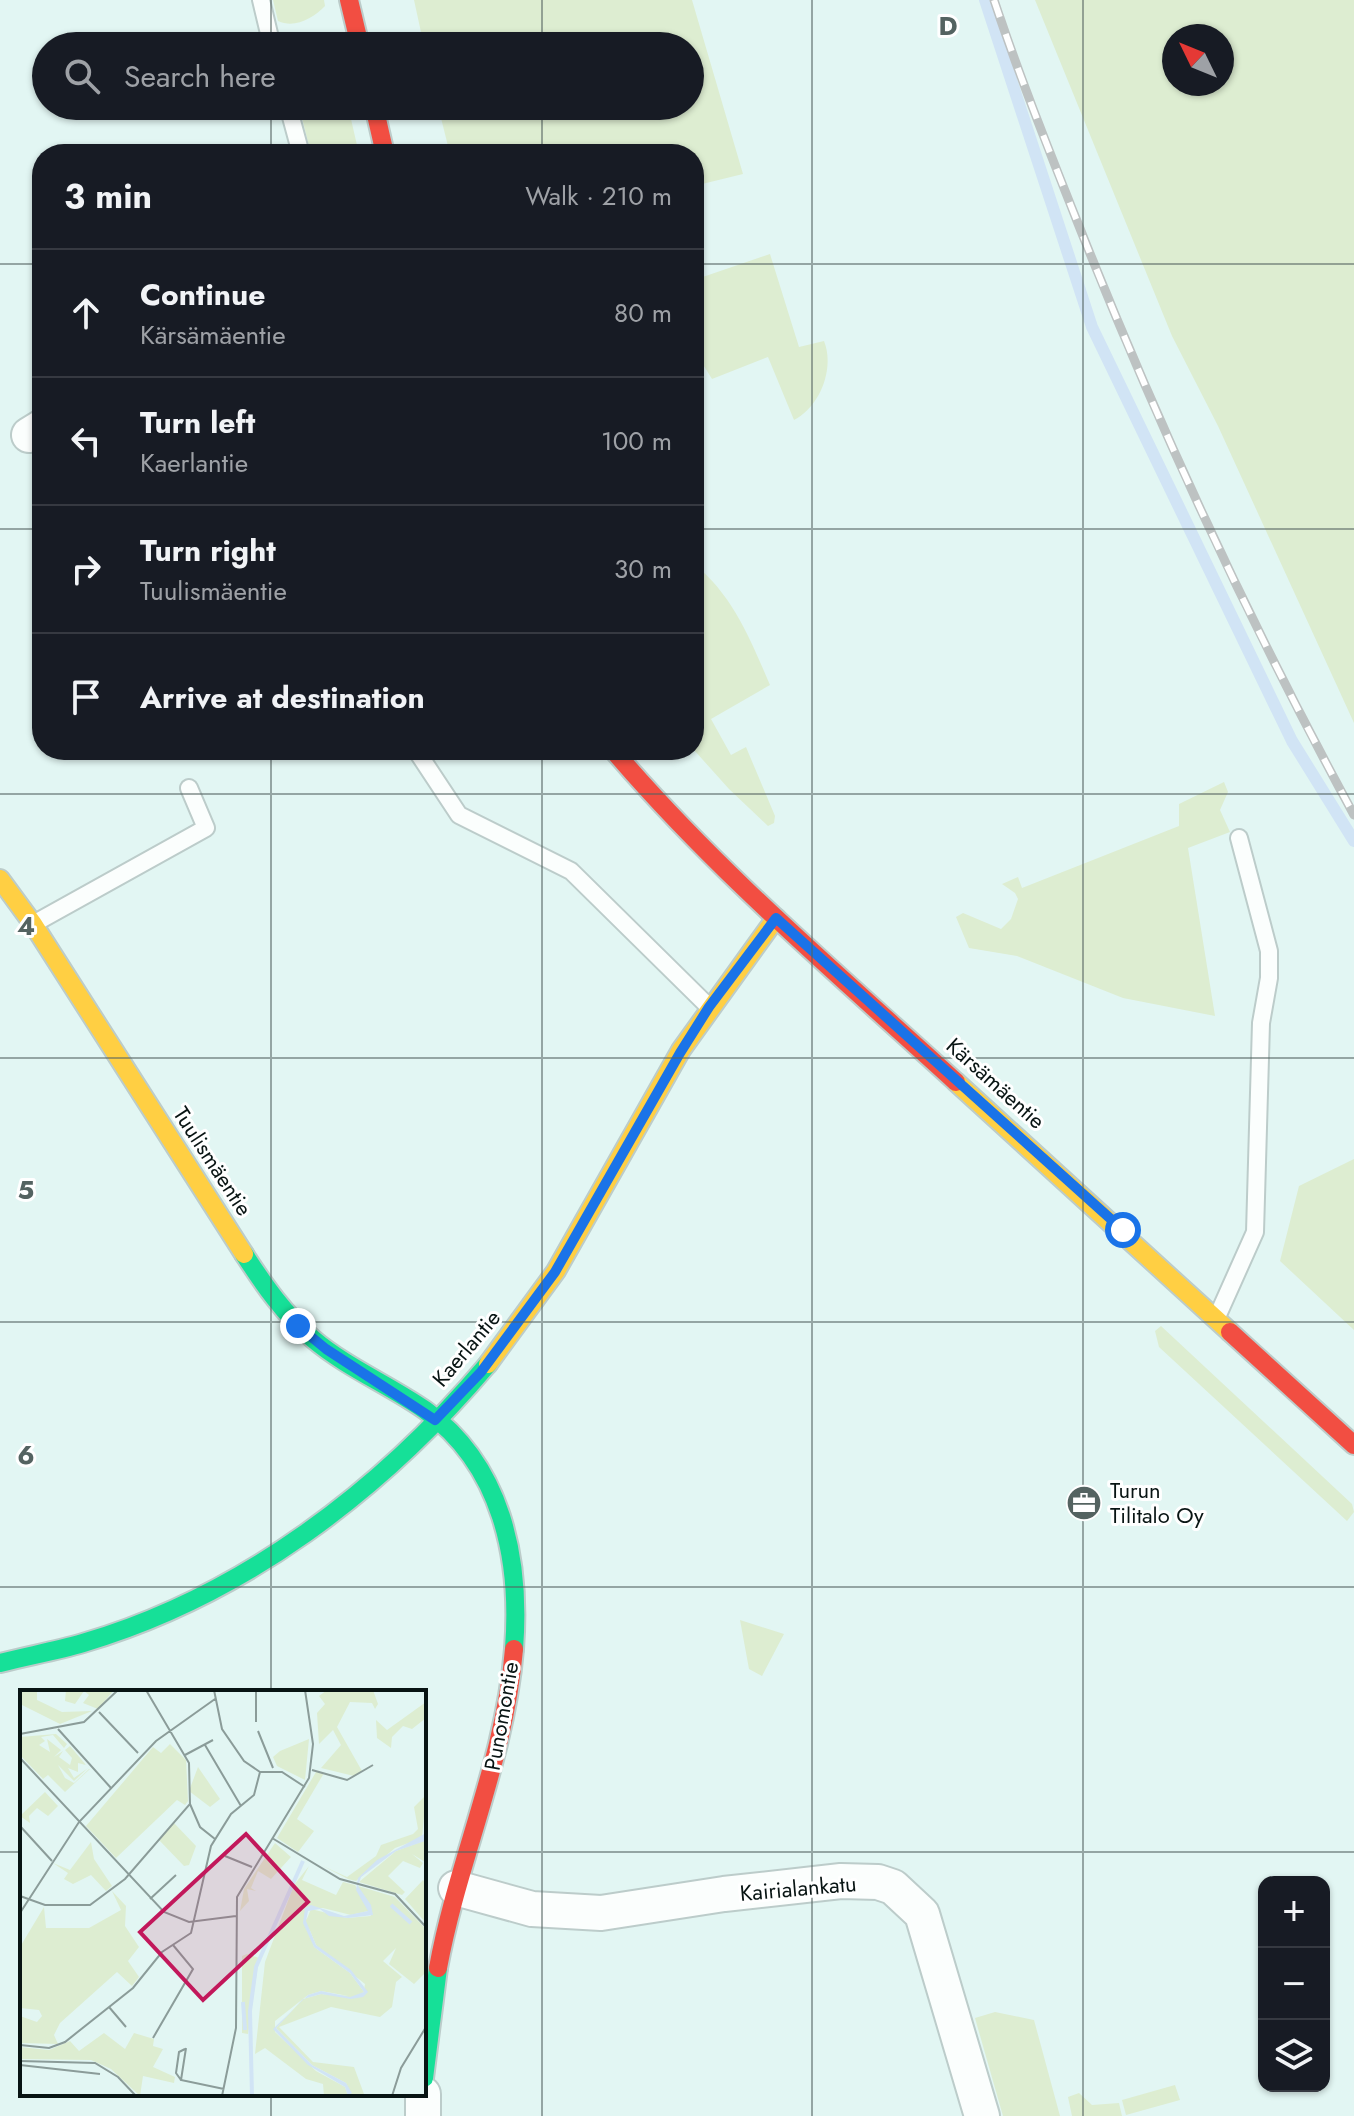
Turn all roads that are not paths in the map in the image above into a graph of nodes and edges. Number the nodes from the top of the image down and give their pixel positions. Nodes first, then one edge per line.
1 (261, 0) edge
2 (349, 0) edge
3 (269, 32) edge
4 (357, 32) edge
5 (292, 120) edge
6 (377, 120) edge
7 (298, 144) edge
8 (383, 144) edge
9 (423, 760) edge
10 (622, 760) edge
11 (189, 788) dead end
12 (1239, 838) dead end
13 (0, 879) edge
14 (776, 918) junction
15 (33, 924) junction
16 (709, 1007) junction
17 (1217, 1318) junction
18 (435, 1420) junction
19 (1354, 1445) edge
20 (0, 1663) edge
21 (456, 1888) junction
22 (426, 2063) edge
23 (982, 2116) edge

1 - 3 lane
2 - 4 street
5 - 7 lane
6 - 8 street
9 - 16 lane
10 - 14 street, Kärsämäentie
11 - 15 lane
12 - 17 lane
13 - 15 street, Tuulismäentie
14 - 16 street, Kaerlantie
14 - 17 street, Kärsämäentie
15 - 18 street, Tuulismäentie
16 - 18 street, Kaerlantie
17 - 19 street, Kärsämäentie
18 - 20 street, Kaerlantie
18 - 21 street, Punomontie
21 - 22 street, Punomontie
21 - 23 street, Kairialankatu

